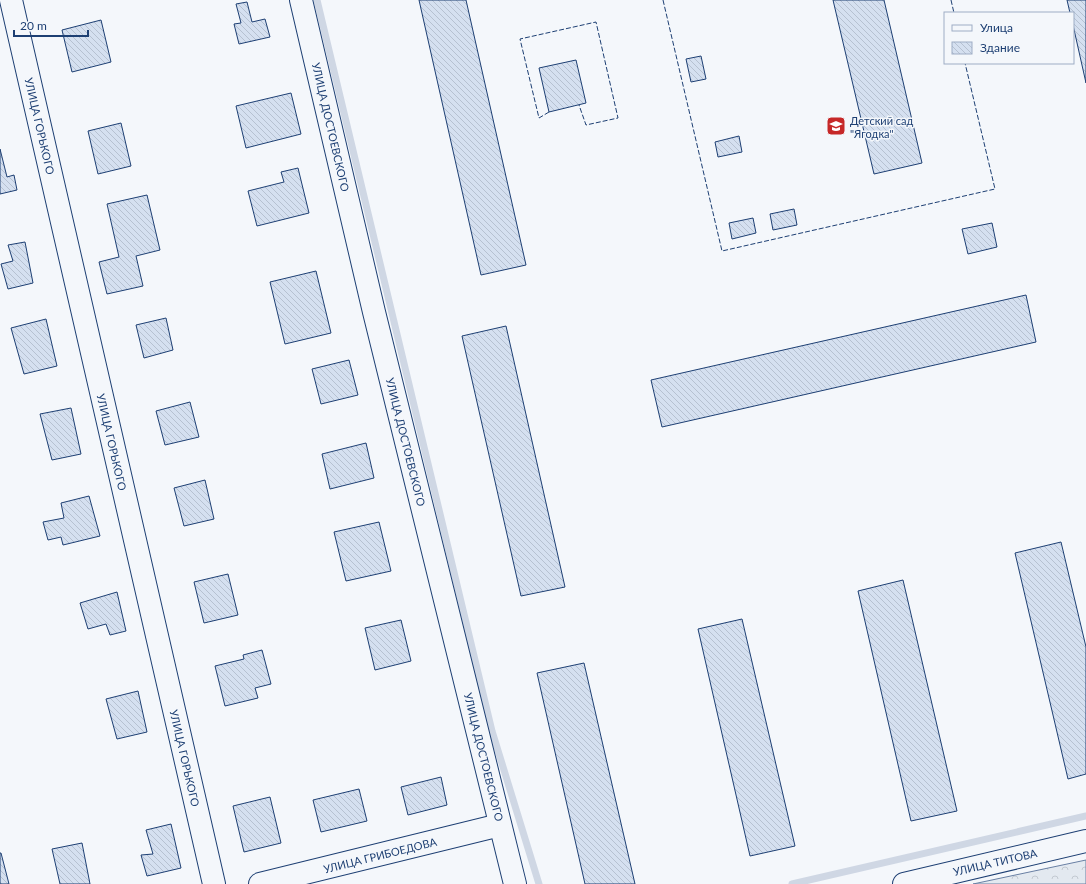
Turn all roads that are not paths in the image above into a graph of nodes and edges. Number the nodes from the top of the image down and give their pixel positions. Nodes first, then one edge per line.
1 (11, 0) edge
2 (301, 0) edge
3 (500, 825) junction
4 (1086, 840) edge
5 (214, 884) edge
6 (260, 884) edge
7 (515, 884) edge
8 (904, 884) edge

1 - 5 street, УЛИЦА ГОРЬКОГО
2 - 3 street, УЛИЦА ДОСТОЕВСКОГО
3 - 6 street, УЛИЦА ГРИБОЕДОВА
3 - 7 street, УЛИЦА ДОСТОЕВСКОГО
4 - 8 street, УЛИЦА ТИТОВА

